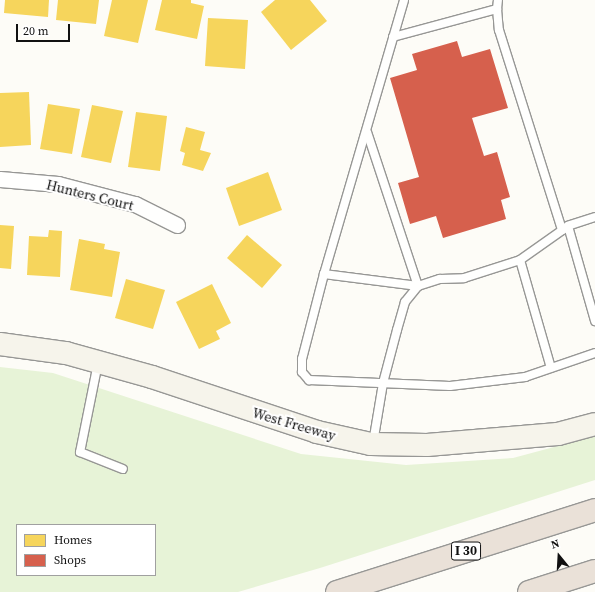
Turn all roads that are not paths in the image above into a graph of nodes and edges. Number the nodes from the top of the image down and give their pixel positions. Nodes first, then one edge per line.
1 (404, 0) edge
2 (498, 0) edge
3 (497, 9) junction
4 (393, 37) junction
5 (367, 132) junction
6 (0, 179) edge
7 (595, 217) edge
8 (177, 225) dead end
9 (565, 228) junction
10 (520, 260) junction
11 (324, 274) junction
12 (418, 286) junction
13 (595, 321) edge
14 (0, 344) edge
15 (595, 353) edge
16 (98, 362) junction
17 (551, 368) junction
18 (383, 383) junction
19 (595, 424) edge
20 (373, 444) junction
21 (123, 469) dead end
22 (595, 510) edge
23 (595, 571) edge
24 (565, 581) junction
25 (337, 592) edge
26 (529, 592) edge
27 (545, 592) edge

1 - 4 lane
2 - 3 lane
3 - 4 lane
3 - 9 lane
4 - 5 lane
5 - 11 lane
5 - 12 lane
6 - 8 street, Hunters Court
7 - 9 lane
9 - 10 lane
9 - 13 lane
10 - 12 lane
10 - 17 lane
11 - 12 lane
11 - 18 lane
12 - 18 lane
14 - 16 main road, West Freeway
15 - 17 lane
16 - 20 main road, West Freeway
16 - 21 lane
17 - 18 lane
18 - 20 lane
19 - 20 main road, West Freeway
22 - 25 highway, I 30
23 - 24 highway
24 - 26 highway
24 - 27 highway

